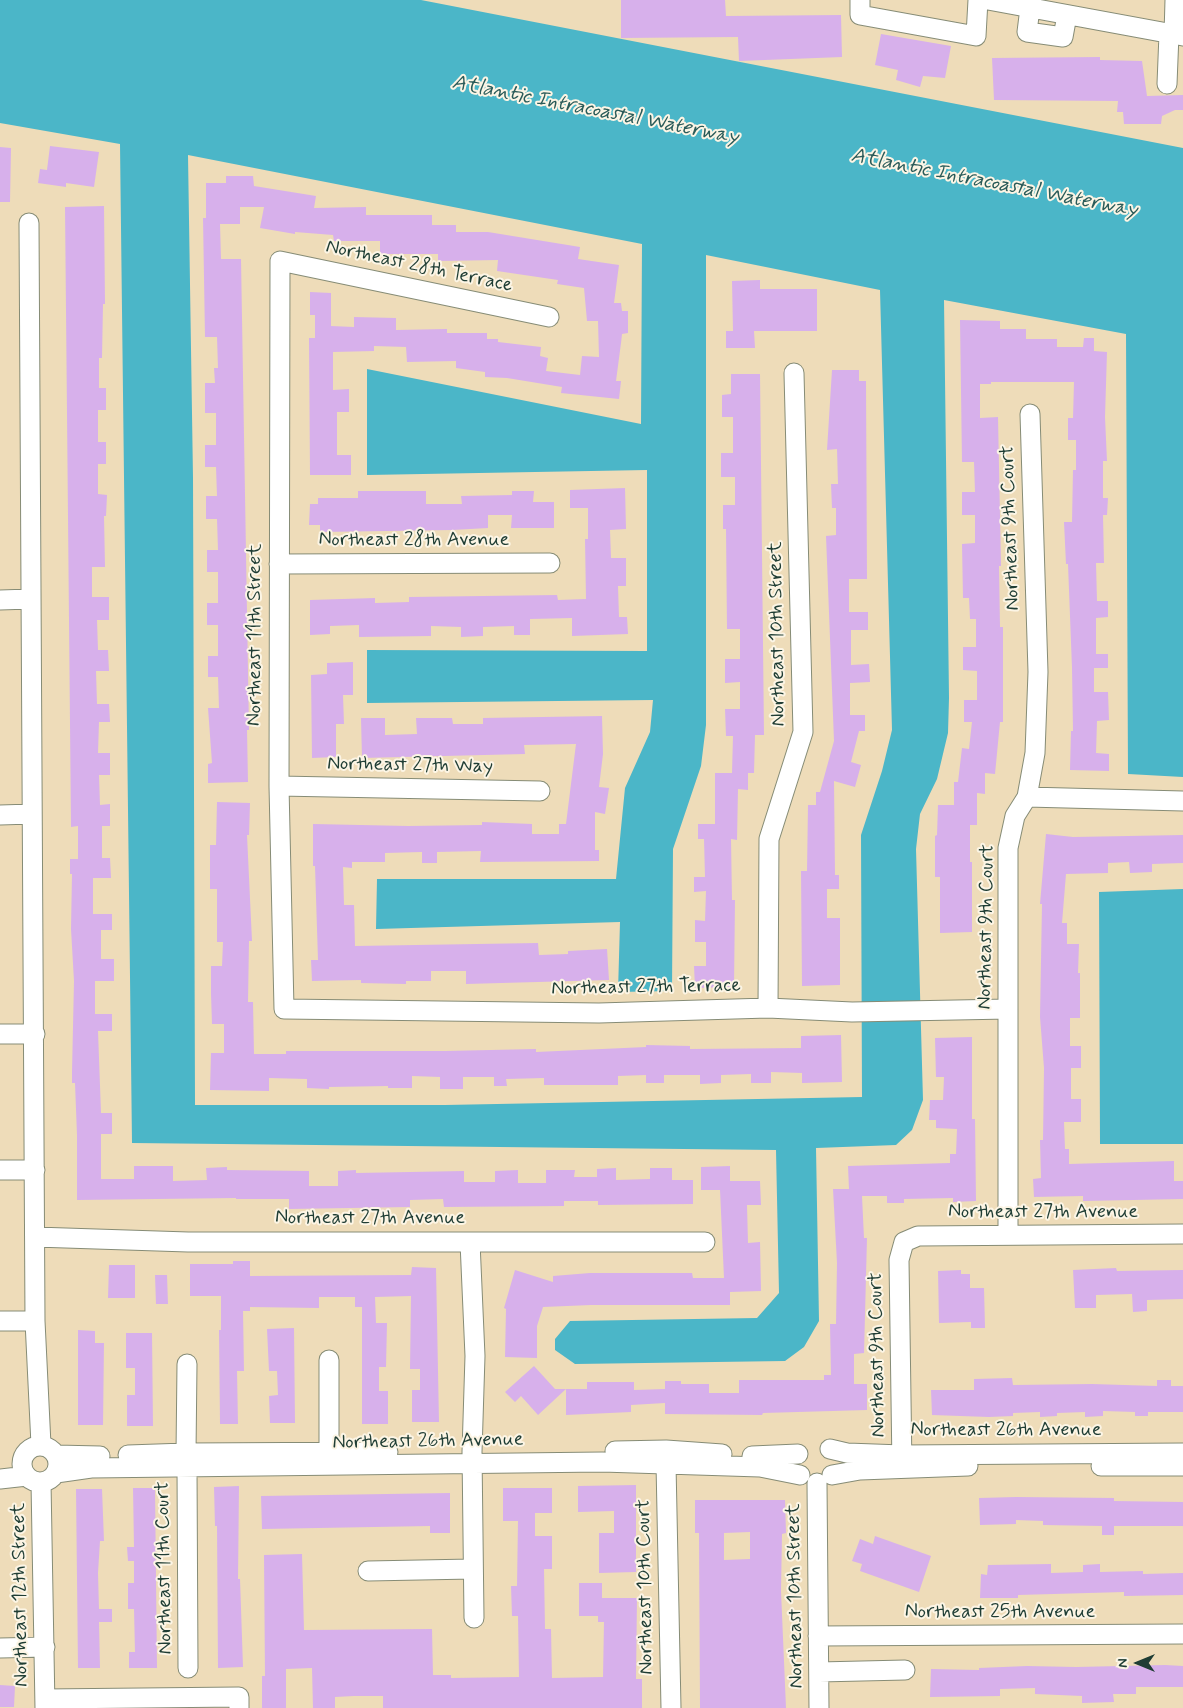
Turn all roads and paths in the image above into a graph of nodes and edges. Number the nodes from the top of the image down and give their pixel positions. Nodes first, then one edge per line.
1 (860, 0) edge
2 (978, 0) edge
3 (988, 0) edge
4 (1175, 0) edge
5 (1175, 35) edge
6 (1167, 84) dead end
7 (29, 223) dead end
8 (280, 261) joint
9 (549, 317) dead end
10 (794, 373) dead end
11 (1030, 414) dead end
12 (550, 563) dead end
13 (279, 564) junction
14 (30, 599) junction
15 (0, 600) edge
16 (279, 786) junction
17 (540, 791) dead end
18 (1027, 797) junction
19 (1183, 801) edge
20 (32, 814) junction
21 (0, 815) edge
22 (768, 1008) junction
23 (284, 1009) joint
24 (1008, 1009) junction
25 (0, 1034) edge
26 (35, 1034) junction
27 (0, 1170) edge
28 (35, 1170) junction
29 (1183, 1234) edge
30 (1008, 1235) junction
31 (35, 1237) junction
32 (470, 1242) junction
33 (705, 1242) dead end
34 (904, 1242) joint
35 (0, 1321) edge
36 (35, 1321) junction
37 (329, 1360) dead end
38 (187, 1364) dead end
39 (830, 1449) junction
40 (329, 1451) junction
41 (1183, 1453) edge
42 (798, 1454) junction
43 (666, 1457) junction
44 (472, 1458) junction
45 (186, 1460) junction
46 (902, 1462) junction
47 (44, 1466) junction
48 (1183, 1466) edge
49 (0, 1467) edge
50 (800, 1474) junction
51 (0, 1479) edge
52 (825, 1479) junction
53 (472, 1569) junction
54 (368, 1570) dead end
55 (474, 1618) dead end
56 (1183, 1634) edge
57 (818, 1636) junction
58 (45, 1647) junction
59 (0, 1648) edge
60 (188, 1668) dead end
61 (905, 1670) dead end
62 (819, 1672) junction
63 (45, 1704) edge
64 (239, 1708) edge
65 (671, 1708) edge
66 (819, 1708) edge

1 - 2 street
3 - 5 street
4 - 5 street
5 - 6 street
7 - 14 street, Northeast 12th Street
8 - 9 street, Northeast 28th Terrace
8 - 13 street, Northeast 11th Street
10 - 22 street, Northeast 10th Street
11 - 18 street, Northeast 9th Court
12 - 13 street, Northeast 28th Avenue
13 - 16 street, Northeast 11th Street
14 - 15 street
14 - 20 street, Northeast 12th Street
16 - 17 street, Northeast 27th Way
16 - 23 street, Northeast 11th Street
18 - 19 street
18 - 24 street, Northeast 9th Court
20 - 21 street
20 - 26 street, Northeast 12th Street
22 - 23 street, Northeast 27th Terrace
22 - 24 street, Northeast 27th Terrace
24 - 30 street, Northeast 9th Court
25 - 26 street
26 - 28 street, Northeast 12th Street
27 - 28 street
28 - 31 street, Northeast 12th Street
29 - 30 street, Northeast 27th Avenue
30 - 34 street, Northeast 27th Avenue
31 - 32 street, Northeast 27th Avenue
31 - 36 street, Northeast 12th Street
32 - 33 street, Northeast 27th Avenue
32 - 44 street
34 - 46 street, Northeast 9th Court
35 - 36 street
36 - 47 street, Northeast 12th Street
37 - 40 street, Northeast 26th Avenue
38 - 45 street
39 - 42 street
39 - 46 street, Northeast 26th Avenue
39 - 52 street
40 - 44 street, Northeast 26th Avenue
40 - 45 street, Northeast 26th Avenue
41 - 46 street, Northeast 26th Avenue
42 - 43 street
42 - 50 street
43 - 44 street, Northeast 26th Avenue
43 - 50 street, Northeast 26th Avenue
43 - 65 street, Northeast 10th Court
44 - 45 street, Northeast 26th Avenue
44 - 53 street
45 - 47 street, Northeast 26th Avenue
45 - 60 street, Northeast 11th Court
46 - 48 street, Northeast 26th Avenue
46 - 52 street, Northeast 26th Avenue
47 - 49 street
47 - 51 street, Northeast 26th Avenue
47 - 58 street, Northeast 12th Street
50 - 52 street
52 - 57 street, Northeast 10th Street
53 - 54 street
53 - 55 street
56 - 57 street, Northeast 25th Avenue
57 - 62 street, Northeast 10th Street
58 - 59 street
58 - 63 street, Northeast 12th Street
61 - 62 street
62 - 66 street, Northeast 10th Street
63 - 64 street

